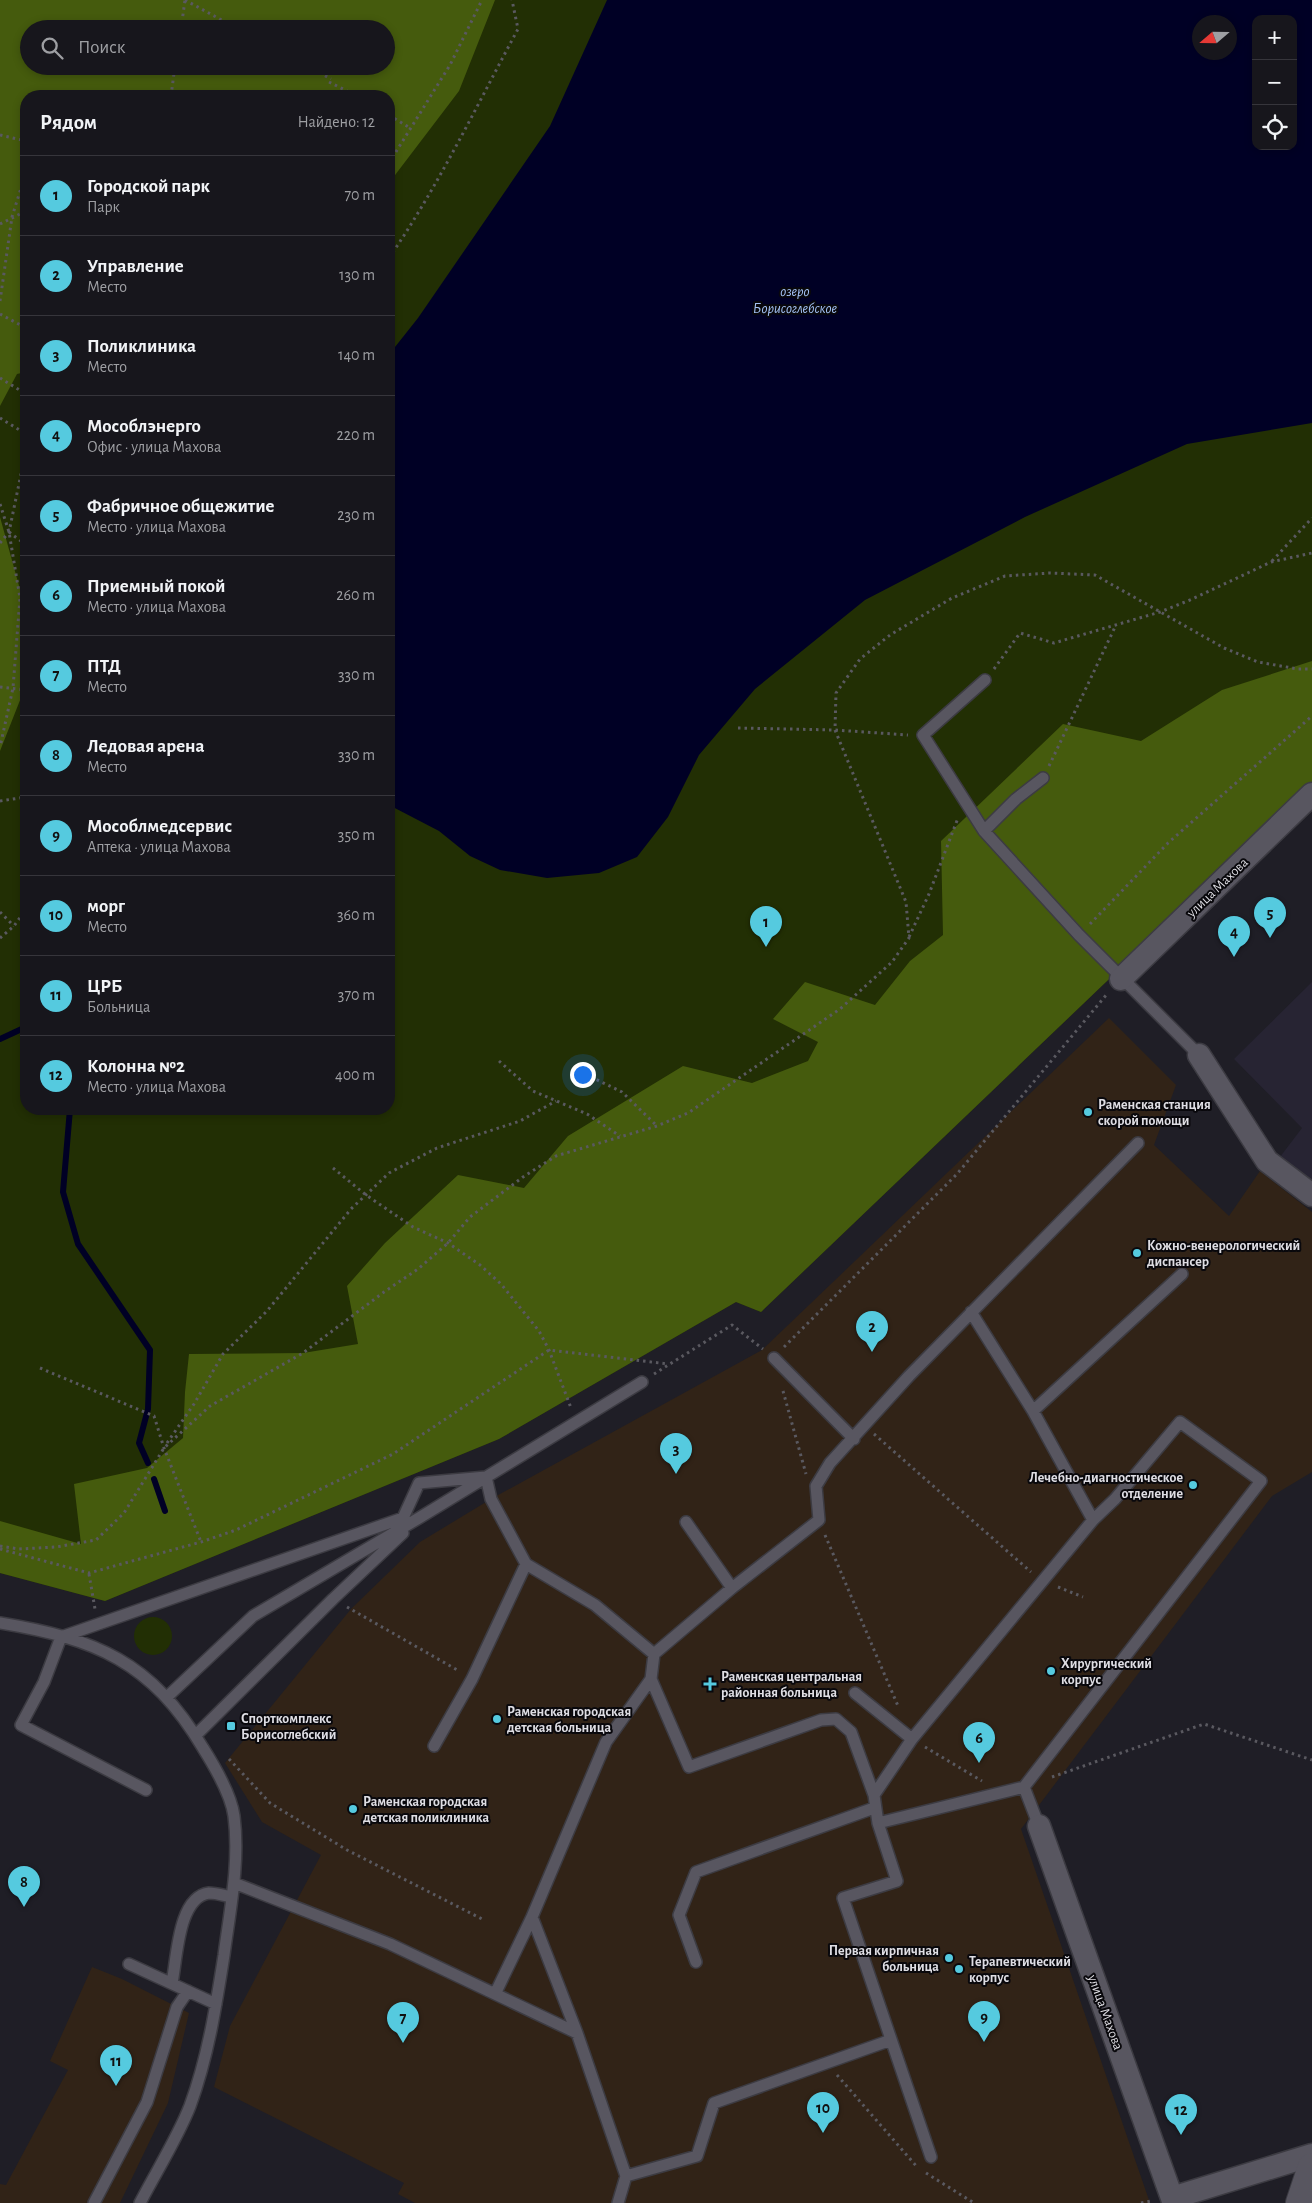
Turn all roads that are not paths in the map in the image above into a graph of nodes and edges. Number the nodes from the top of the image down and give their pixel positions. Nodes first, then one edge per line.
1 (985, 680) road end
2 (1043, 778) road end
3 (1312, 794) edge
4 (984, 831) junction
5 (1121, 979) junction
6 (1199, 1054) joint
7 (1138, 1143) dead end
8 (1312, 1194) edge
9 (1182, 1274) dead end
10 (971, 1312) junction
11 (774, 1358) road end
12 (642, 1382) road end
13 (1033, 1411) junction
14 (854, 1439) junction
15 (486, 1477) junction
16 (418, 1518) junction
17 (1093, 1520) junction
18 (686, 1522) dead end
19 (526, 1564) junction
20 (732, 1588) junction
21 (0, 1623) edge
22 (61, 1637) junction
23 (654, 1654) junction
24 (651, 1679) junction
25 (855, 1693) dead end
26 (167, 1698) junction
27 (196, 1735) junction
28 (912, 1739) junction
29 (434, 1746) dead end
30 (1024, 1786) junction
31 (146, 1790) dead end
32 (874, 1794) junction
33 (874, 1808) junction
34 (878, 1823) junction
35 (1039, 1826) joint
36 (234, 1883) junction
37 (232, 1897) junction
38 (532, 1917) junction
39 (696, 1962) dead end
40 (129, 1964) dead end
41 (172, 1984) junction
42 (188, 1991) junction
43 (495, 1994) junction
44 (216, 2004) junction
45 (577, 2033) junction
46 (891, 2040) junction
47 (1312, 2156) edge
48 (931, 2157) dead end
49 (1312, 2167) edge
50 (626, 2176) junction
51 (1167, 2200) edge
52 (94, 2203) edge
53 (140, 2203) edge
54 (618, 2203) edge
55 (1300, 2203) edge

1 - 4 lane
2 - 4 lane
3 - 5 street, улица Махова
4 - 5 lane
5 - 6 lane
6 - 8 street
7 - 10 lane
9 - 13 lane
10 - 13 lane
10 - 14 lane
11 - 14 lane
12 - 15 lane
13 - 17 lane
14 - 20 lane
15 - 16 lane
15 - 19 lane
15 - 22 lane
16 - 26 lane
16 - 27 lane
17 - 28 lane
17 - 30 lane
18 - 20 lane
19 - 23 lane
19 - 29 lane
20 - 23 lane
21 - 22 lane
22 - 26 lane
22 - 31 lane
23 - 24 lane
24 - 32 lane
24 - 38 lane
25 - 28 lane
26 - 27 lane
27 - 36 lane
28 - 32 lane
30 - 34 lane
30 - 35 lane
32 - 33 lane
33 - 34 lane
33 - 39 lane
34 - 46 lane
35 - 51 street, улица Махова
36 - 37 lane
36 - 43 lane
37 - 41 lane
37 - 44 lane
38 - 43 lane
38 - 45 lane
40 - 41 lane
41 - 42 lane
42 - 44 lane
42 - 52 lane
43 - 45 lane
44 - 53 lane
45 - 50 lane
46 - 48 lane
46 - 50 lane
47 - 51 street
49 - 55 main road
50 - 54 lane

